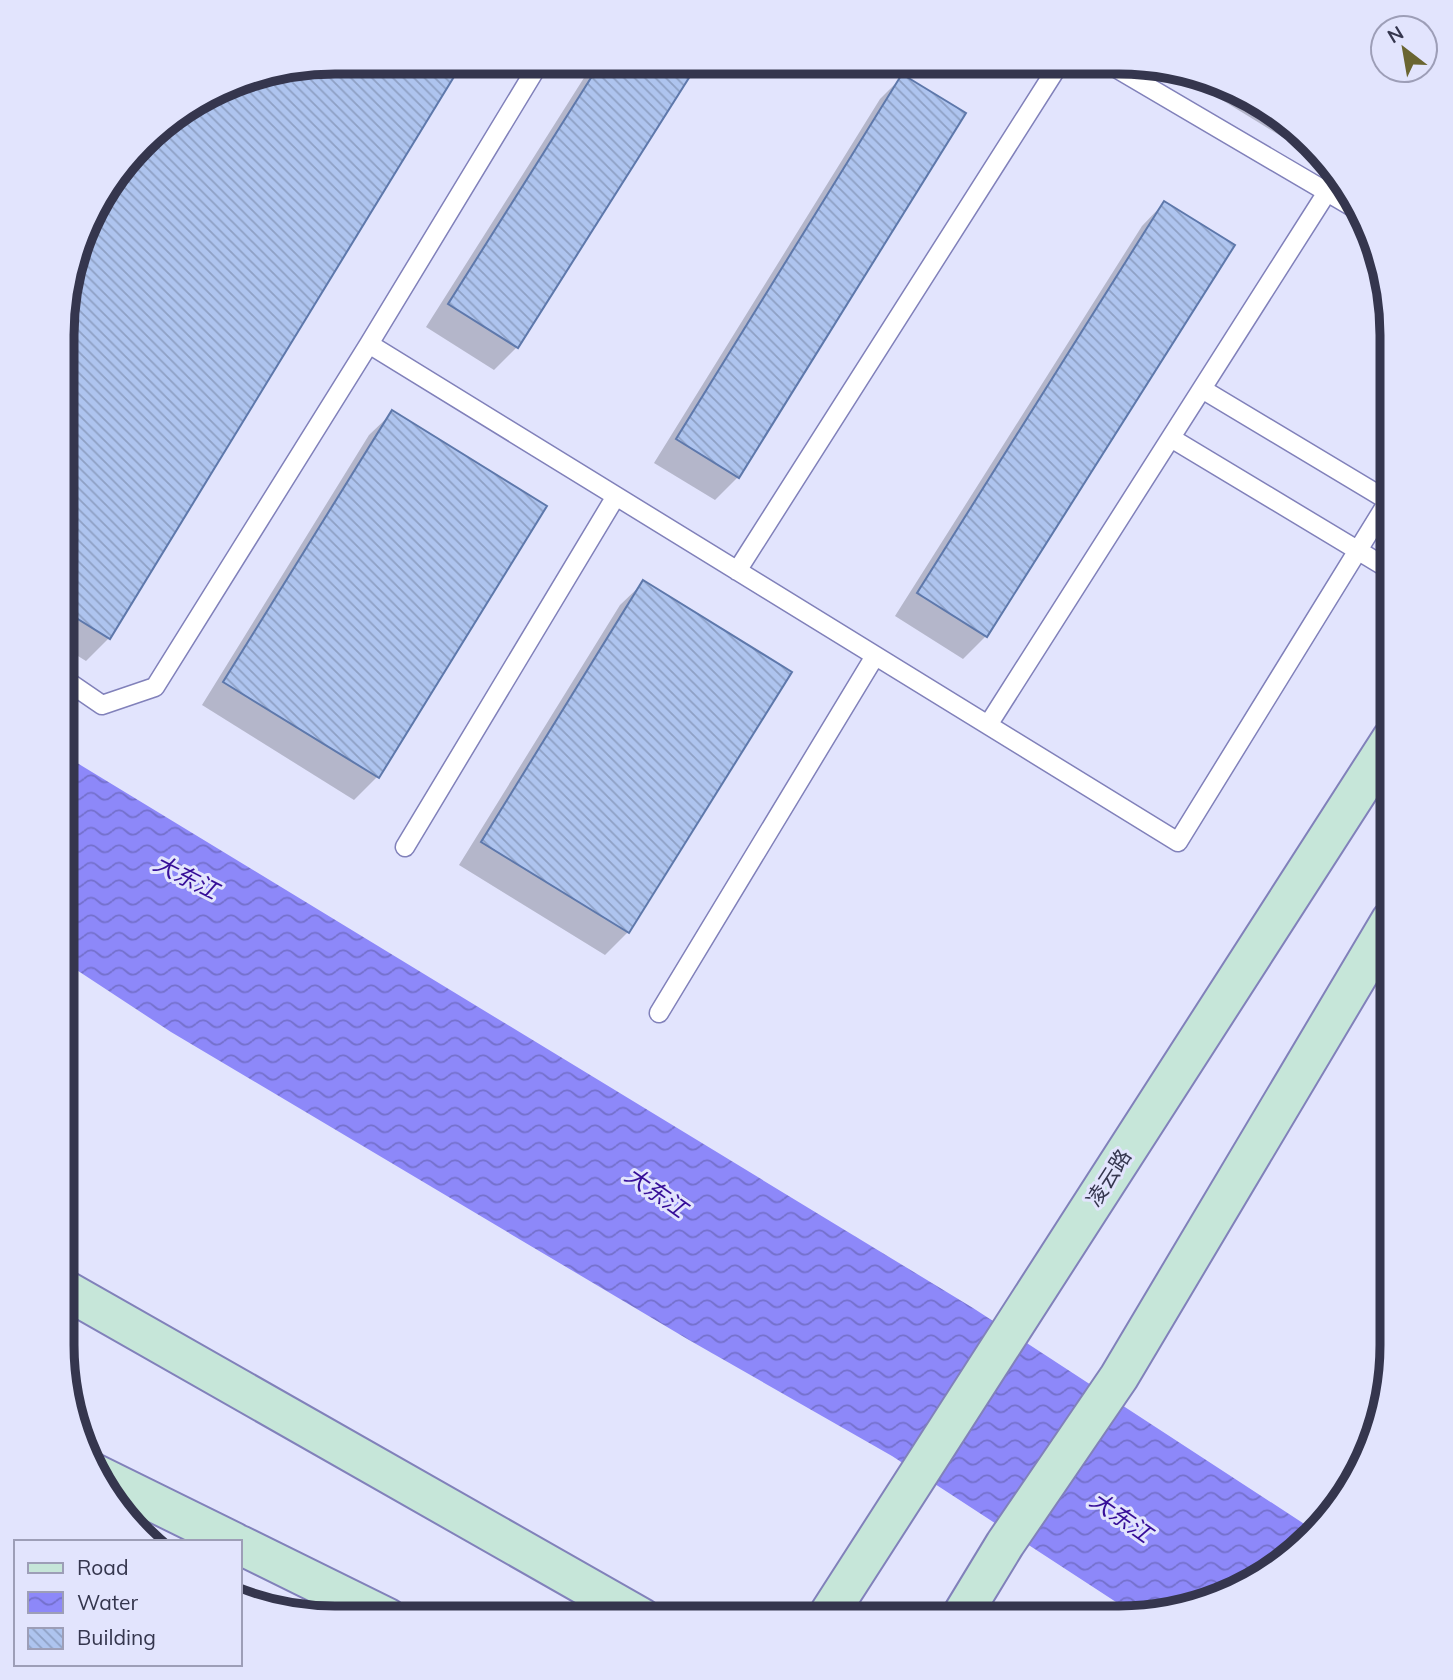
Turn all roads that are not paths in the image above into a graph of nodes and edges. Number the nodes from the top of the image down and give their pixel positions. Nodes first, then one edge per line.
1 (533, 74) edge
2 (1053, 74) edge
3 (1127, 74) edge
4 (1332, 185) edge
5 (369, 344) junction
6 (1202, 388) junction
7 (1171, 438) junction
8 (1380, 494) edge
9 (616, 496) junction
10 (1380, 516) edge
11 (1358, 551) junction
12 (1380, 564) edge
13 (737, 571) junction
14 (875, 656) junction
15 (74, 685) edge
16 (988, 725) junction
17 (1380, 755) edge
18 (405, 847) dead end
19 (1380, 938) edge
20 (659, 1013) dead end
21 (74, 1295) edge
22 (112, 1482) edge
23 (229, 1540) edge
24 (242, 1546) edge
25 (364, 1606) edge
26 (621, 1606) edge
27 (834, 1606) edge
28 (967, 1606) edge

1 - 5 lane
2 - 13 lane
3 - 4 lane
4 - 6 lane
5 - 9 lane
5 - 15 lane
6 - 7 lane
6 - 8 lane
7 - 11 lane
7 - 16 lane
9 - 13 lane
9 - 18 lane
10 - 11 lane
11 - 12 lane
11 - 16 lane
13 - 14 lane
14 - 16 lane
14 - 20 lane
17 - 27 main road, 凌云路
19 - 28 main road
21 - 26 main road
22 - 23 main road
24 - 25 main road

